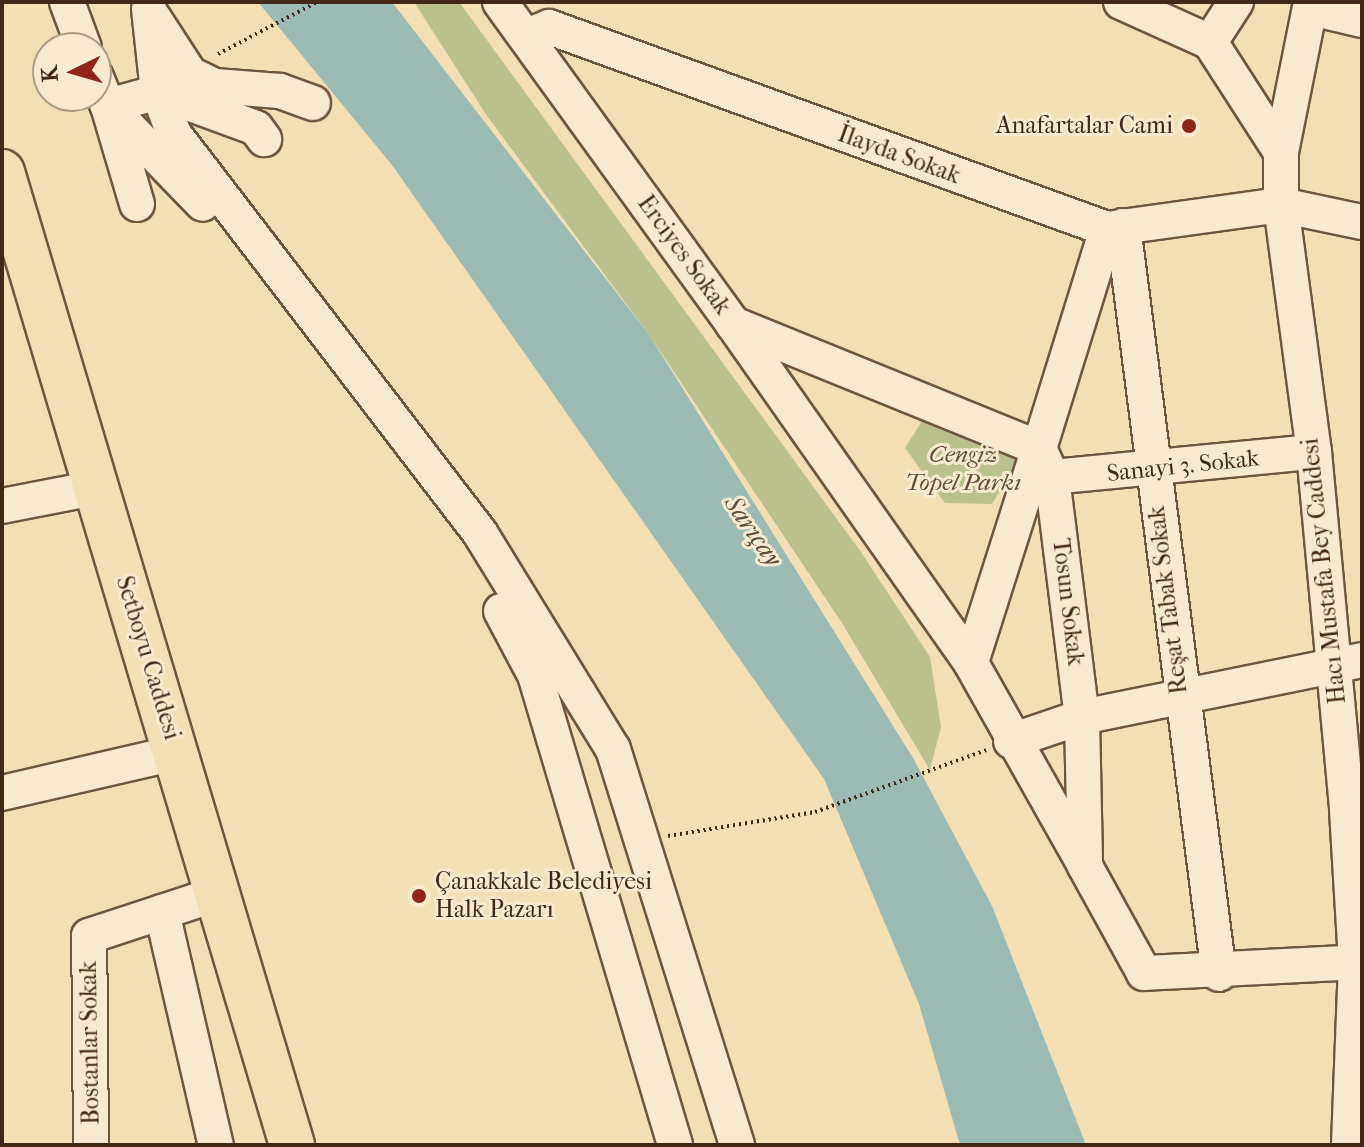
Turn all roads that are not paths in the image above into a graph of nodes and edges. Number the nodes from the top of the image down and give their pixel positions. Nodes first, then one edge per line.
1 (67, 2) edge
2 (500, 2) edge
3 (1121, 2) edge
4 (1236, 2) edge
5 (148, 5) edge
6 (1311, 5) edge
7 (1362, 20) edge
8 (78, 32) edge
9 (526, 36) junction
10 (1210, 42) junction
11 (112, 92) edge
12 (158, 92) junction
13 (112, 103) edge
14 (313, 103) dead end
15 (108, 112) edge
16 (264, 139) dead end
17 (1281, 152) junction
18 (2, 172) edge
19 (137, 204) dead end
20 (1281, 205) junction
21 (1362, 222) edge
22 (1115, 227) junction
23 (2, 237) edge
24 (733, 324) junction
25 (1314, 452) junction
26 (1046, 462) junction
27 (1152, 471) junction
28 (83, 480) junction
29 (2, 495) edge
30 (2, 506) edge
31 (1348, 662) edge
32 (971, 663) junction
33 (1180, 703) junction
34 (1082, 717) junction
35 (1011, 741) junction
36 (158, 757) junction
37 (2, 793) edge
38 (1085, 866) junction
39 (194, 901) junction
40 (1359, 962) edge
41 (1219, 974) junction
42 (91, 1145) edge
43 (216, 1145) edge
44 (274, 1145) edge
45 (292, 1145) edge
46 (675, 1145) edge
47 (737, 1145) edge
48 (1349, 1145) edge

1 - 8 street
2 - 9 street, Erciyes Sokak
3 - 10 street
4 - 10 street
5 - 12 street
5 - 14 street
6 - 7 street
6 - 17 street, Hacı Mustafa Bey Caddesi
9 - 22 street, İlayda Sokak
9 - 24 street, Erciyes Sokak
10 - 17 street
11 - 12 street
12 - 16 street
12 - 47 street
13 - 46 street
15 - 19 street
17 - 20 street, Hacı Mustafa Bey Caddesi
18 - 28 main road, Setboyu Caddesi
20 - 21 street, İlayda Sokak
20 - 22 street, İlayda Sokak
20 - 25 street, Hacı Mustafa Bey Caddesi
22 - 26 street, Tosun Sokak
22 - 27 street, Reşat Tabak Sokak
23 - 28 main road, Setboyu Caddesi
24 - 26 street, Erciyes Sokak
24 - 32 street
25 - 27 street, Sanayi 3. Sokak
25 - 31 street, Hacı Mustafa Bey Caddesi
26 - 27 street, Sanayi 3. Sokak
26 - 32 street
26 - 34 street, Tosun Sokak
27 - 33 street, Reşat Tabak Sokak
28 - 29 street
28 - 30 street
28 - 36 main road, Setboyu Caddesi
28 - 39 main road, Setboyu Caddesi
31 - 33 street
31 - 40 street, Hacı Mustafa Bey Caddesi
32 - 35 street
33 - 34 street
33 - 41 street, Reşat Tabak Sokak
34 - 35 street
34 - 38 street, Tosun Sokak
35 - 38 street
36 - 37 street
36 - 39 main road, Setboyu Caddesi
38 - 41 street, Tosun Sokak
39 - 42 street, Bostanlar Sokak
39 - 43 street
39 - 44 main road, Setboyu Caddesi
39 - 45 main road, Setboyu Caddesi
40 - 41 street
40 - 48 street, Hacı Mustafa Bey Caddesi

